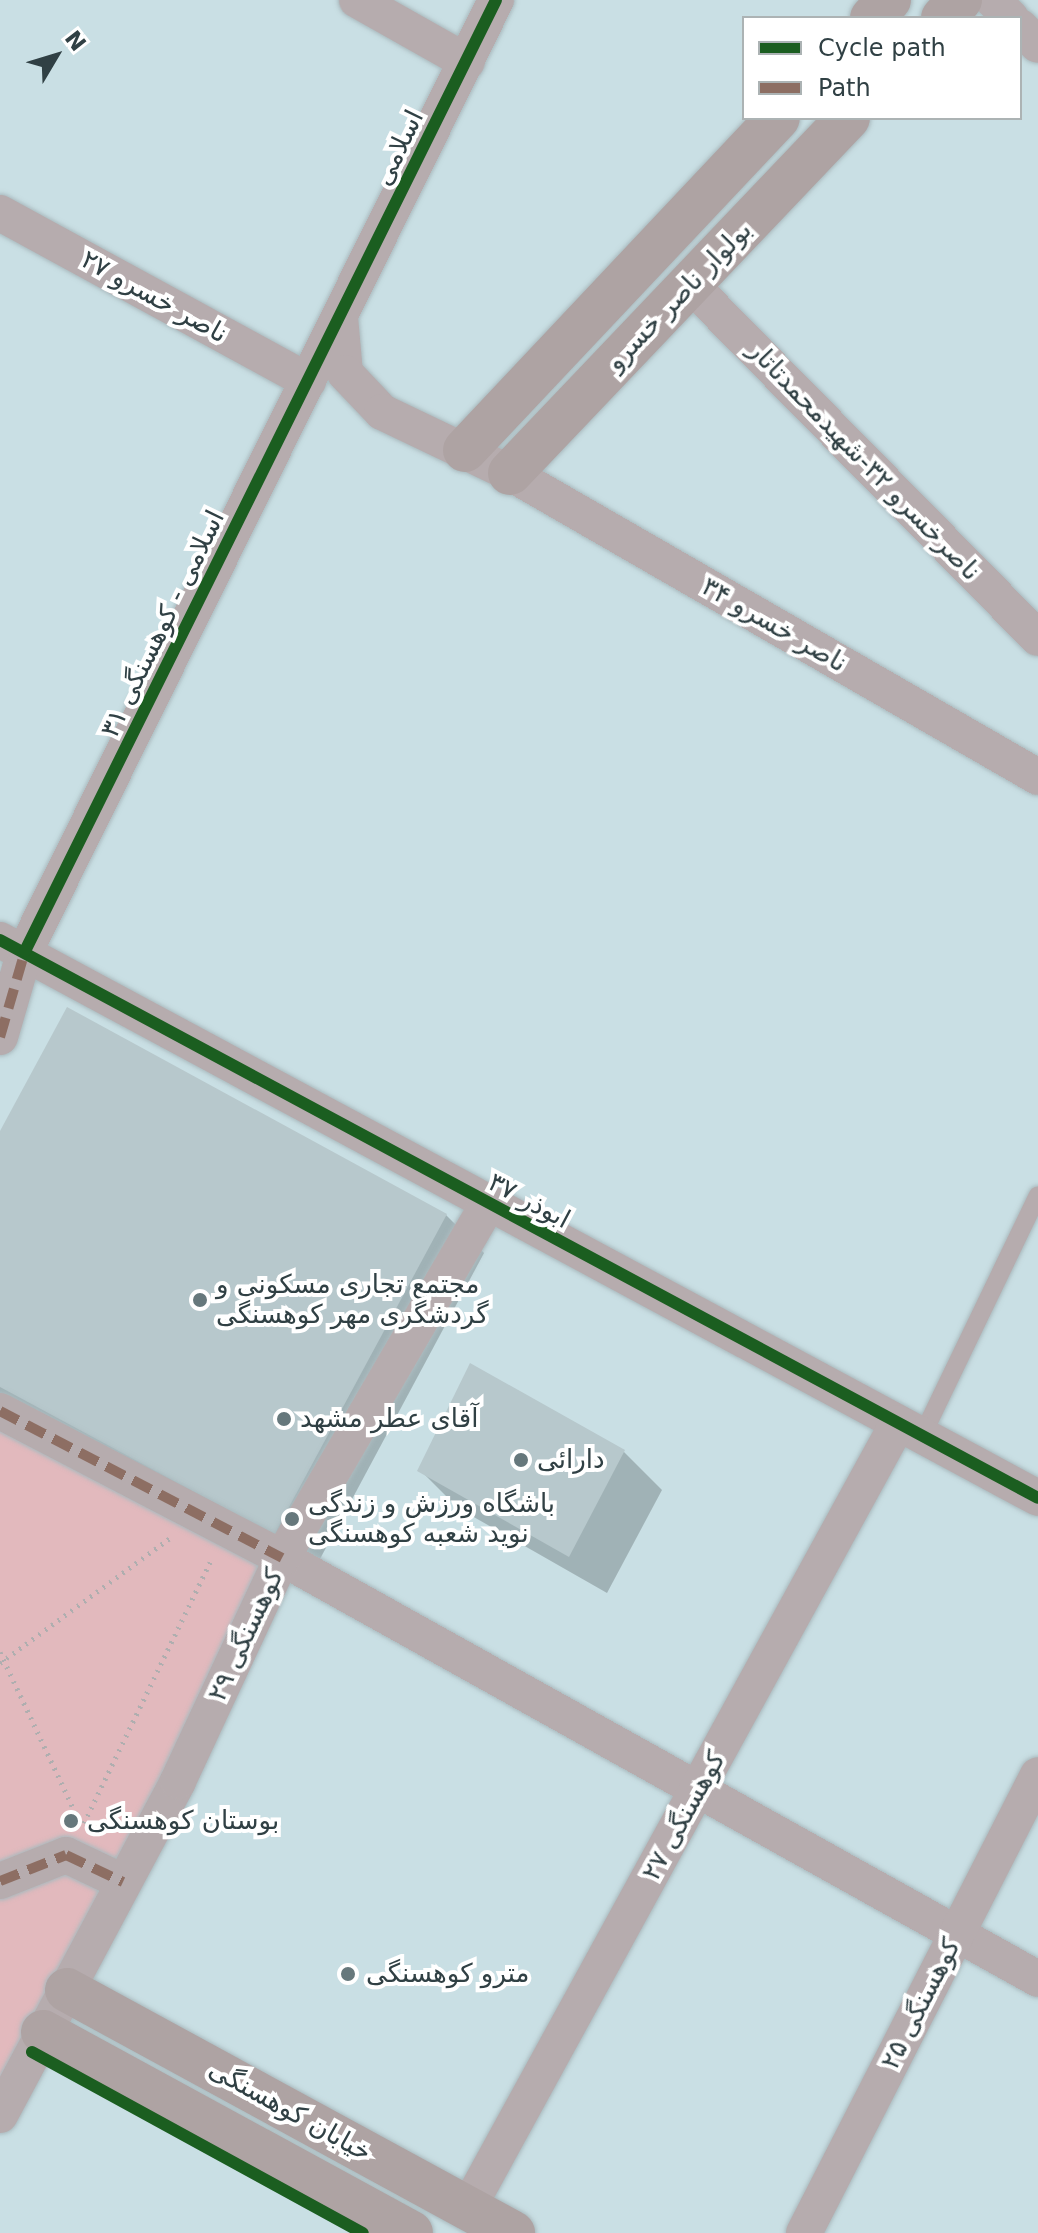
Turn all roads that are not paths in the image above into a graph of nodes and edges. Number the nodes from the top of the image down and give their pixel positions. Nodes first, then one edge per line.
1 (357, 0) edge
2 (496, 0) edge
3 (889, 0) edge
4 (960, 0) edge
5 (993, 0) edge
6 (874, 16) edge
7 (945, 16) edge
8 (1009, 16) edge
9 (1022, 29) edge
10 (1038, 45) edge
11 (467, 62) junction
12 (776, 120) edge
13 (846, 120) edge
14 (0, 213) edge
15 (690, 284) junction
16 (340, 316) junction
17 (308, 381) junction
18 (465, 450) junction
19 (510, 473) junction
20 (1038, 638) edge
21 (1038, 777) edge
22 (12, 946) edge
23 (0, 1037) edge
24 (1038, 1195) edge
25 (488, 1204) junction
26 (0, 1411) edge
27 (910, 1430) junction
28 (1038, 1498) edge
29 (282, 1558) junction
30 (1038, 1775) edge
31 (697, 1792) junction
32 (0, 1881) edge
33 (123, 1882) junction
34 (956, 1934) junction
35 (1038, 1979) edge
36 (67, 1990) junction
37 (43, 2032) junction
38 (0, 2115) edge
39 (462, 2221) edge
40 (411, 2233) edge
41 (513, 2233) edge
42 (804, 2233) edge

1 - 11 street
2 - 11 street, اسلامی
3 - 6 street
4 - 7 street
5 - 8 street
9 - 10 street
11 - 16 street, اسلامی
12 - 18 street, بولوار ناصر خسرو
13 - 15 street, بولوار ناصر خسرو
14 - 17 street, ناصر خسرو ۲۷
15 - 19 street, بولوار ناصر خسرو
15 - 20 street, ناصرخسرو ۳۲-شهیدمحمدتاتار
16 - 17 street, اسلامی - کوهسنگی ۳۱
16 - 18 street, ناصر خسرو ۳۴
17 - 22 street, اسلامی - کوهسنگی ۳۱
18 - 19 street, ناصر خسرو ۳۴
19 - 21 street, ناصر خسرو ۳۴
22 - 23 street, اسلامی - کوهسنگی ۳۱
22 - 25 street, ابوذر ۳۷
24 - 27 lane
25 - 27 street, ابوذر ۳۷
25 - 29 street, کوهسنگی ۲۹
26 - 29 street
27 - 28 street, ابوذر ۳۷
27 - 31 street, کوهسنگی ۲۷
29 - 31 street
29 - 33 street, کوهسنگی ۲۹
30 - 34 street, کوهسنگی ۲۵
31 - 34 street
31 - 39 street, کوهسنگی ۲۷
32 - 33 street
33 - 36 street, کوهسنگی ۲۹
34 - 35 street
34 - 42 street, کوهسنگی ۲۵
36 - 37 street, کوهسنگی ۲۹
36 - 39 street, خیابان کوهسنگی
37 - 38 street, کوهسنگی ۲۹
37 - 40 street, خیابان کوهسنگی
39 - 41 street, خیابان کوهسنگی

